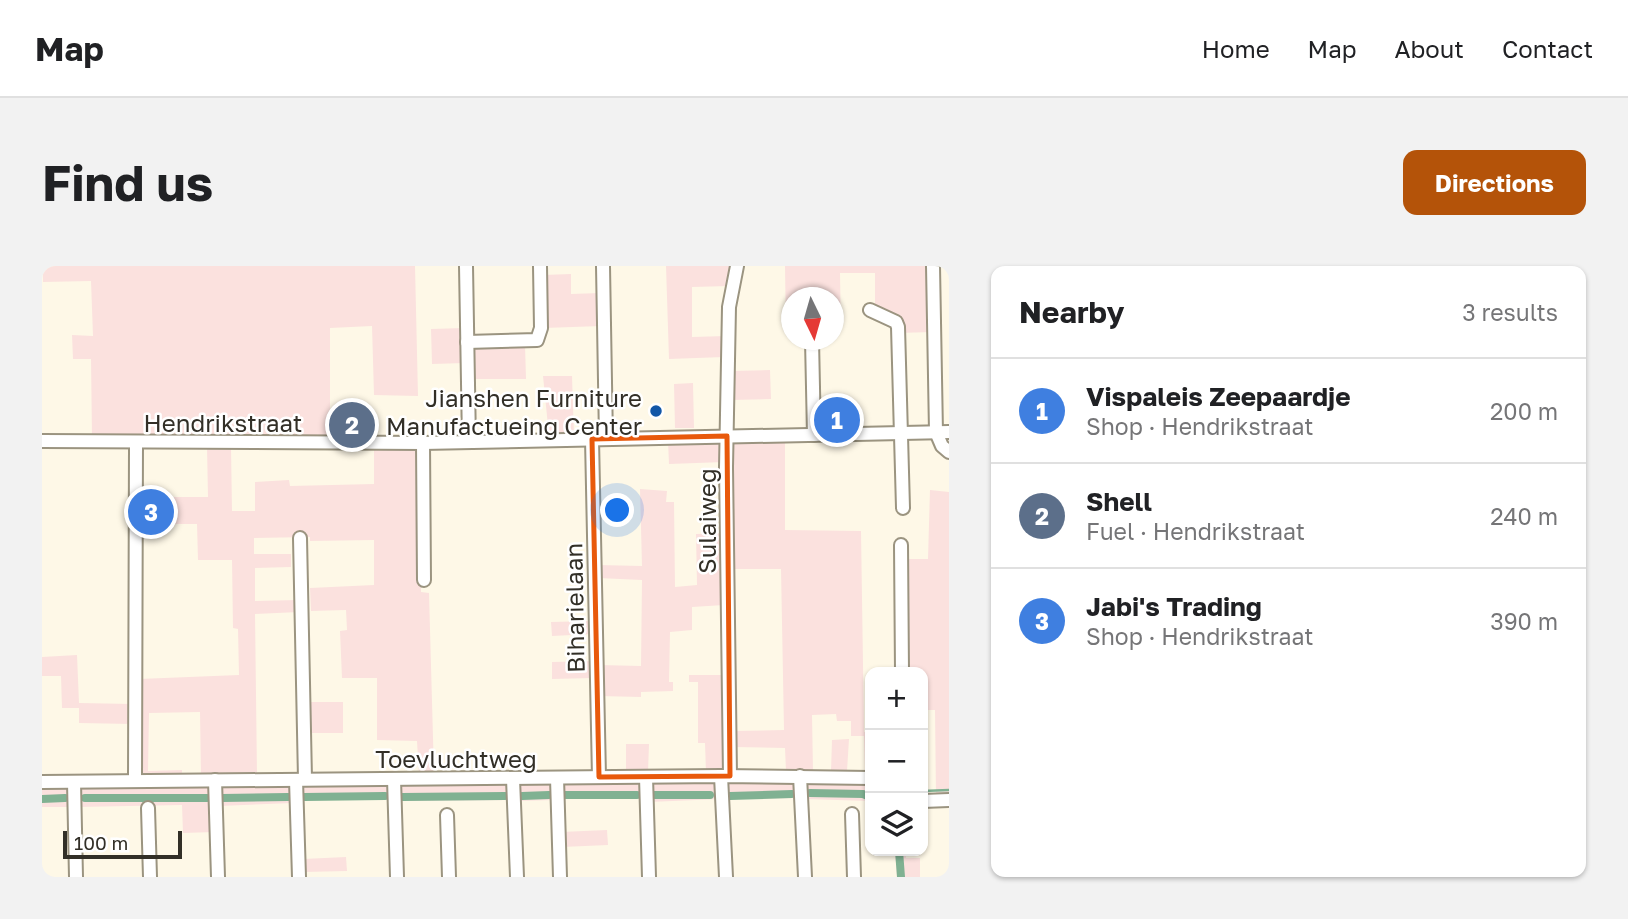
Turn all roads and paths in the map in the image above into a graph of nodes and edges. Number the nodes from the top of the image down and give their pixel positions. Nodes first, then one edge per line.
1 (466, 266) edge
2 (540, 266) edge
3 (603, 266) edge
4 (737, 266) edge
5 (933, 266) edge
6 (870, 310) dead end
7 (467, 342) junction
8 (812, 350) edge
9 (942, 432) edge
10 (901, 433) junction
11 (814, 435) junction
12 (727, 436) junction
13 (592, 439) junction
14 (606, 439) junction
15 (42, 441) edge
16 (469, 442) junction
17 (136, 443) junction
18 (423, 443) junction
19 (949, 452) edge
20 (903, 508) dead end
21 (300, 538) dead end
22 (901, 545) dead end
23 (424, 580) dead end
24 (902, 667) edge
25 (726, 776) junction
26 (800, 776) junction
27 (599, 777) junction
28 (646, 777) junction
29 (557, 778) junction
30 (865, 778) edge
31 (394, 779) junction
32 (513, 779) junction
33 (215, 780) junction
34 (301, 780) junction
35 (135, 781) junction
36 (42, 782) edge
37 (74, 782) junction
38 (949, 800) edge
39 (928, 801) edge
40 (148, 807) dead end
41 (852, 814) dead end
42 (447, 815) dead end
43 (76, 877) edge
44 (150, 877) edge
45 (218, 877) edge
46 (299, 877) edge
47 (397, 877) edge
48 (449, 877) edge
49 (517, 877) edge
50 (560, 877) edge
51 (649, 877) edge
52 (726, 877) edge
53 (805, 877) edge
54 (854, 877) edge

1 - 7 street
2 - 7 street
3 - 14 street
4 - 12 street, Sulaiweg
5 - 9 street
6 - 10 street
7 - 16 street
8 - 11 street
9 - 10 street, Hendrikstraat
9 - 19 street
10 - 11 street, Hendrikstraat
10 - 20 street
11 - 12 street, Hendrikstraat
12 - 14 street, Hendrikstraat
12 - 25 street, Sulaiweg
13 - 14 street, Hendrikstraat
13 - 16 street, Hendrikstraat
13 - 27 street, Biharielaan
15 - 17 street, Hendrikstraat
16 - 18 street, Hendrikstraat
17 - 18 street, Hendrikstraat
17 - 35 street
18 - 23 street
21 - 34 street
22 - 24 street
25 - 26 street, Toevluchtweg
25 - 28 street, Toevluchtweg
25 - 52 street, Sulaiweg
26 - 30 street, Toevluchtweg
26 - 53 street
27 - 28 street, Toevluchtweg
27 - 29 street, Toevluchtweg
28 - 51 street
29 - 32 street, Toevluchtweg
29 - 50 street
31 - 32 street, Toevluchtweg
31 - 34 street, Toevluchtweg
31 - 47 street
32 - 49 street
33 - 34 street, Toevluchtweg
33 - 35 street, Toevluchtweg
33 - 45 street
34 - 46 street
35 - 37 street, Toevluchtweg
36 - 37 street, Toevluchtweg
37 - 43 street
38 - 39 street
40 - 44 street
41 - 54 street
42 - 48 street

